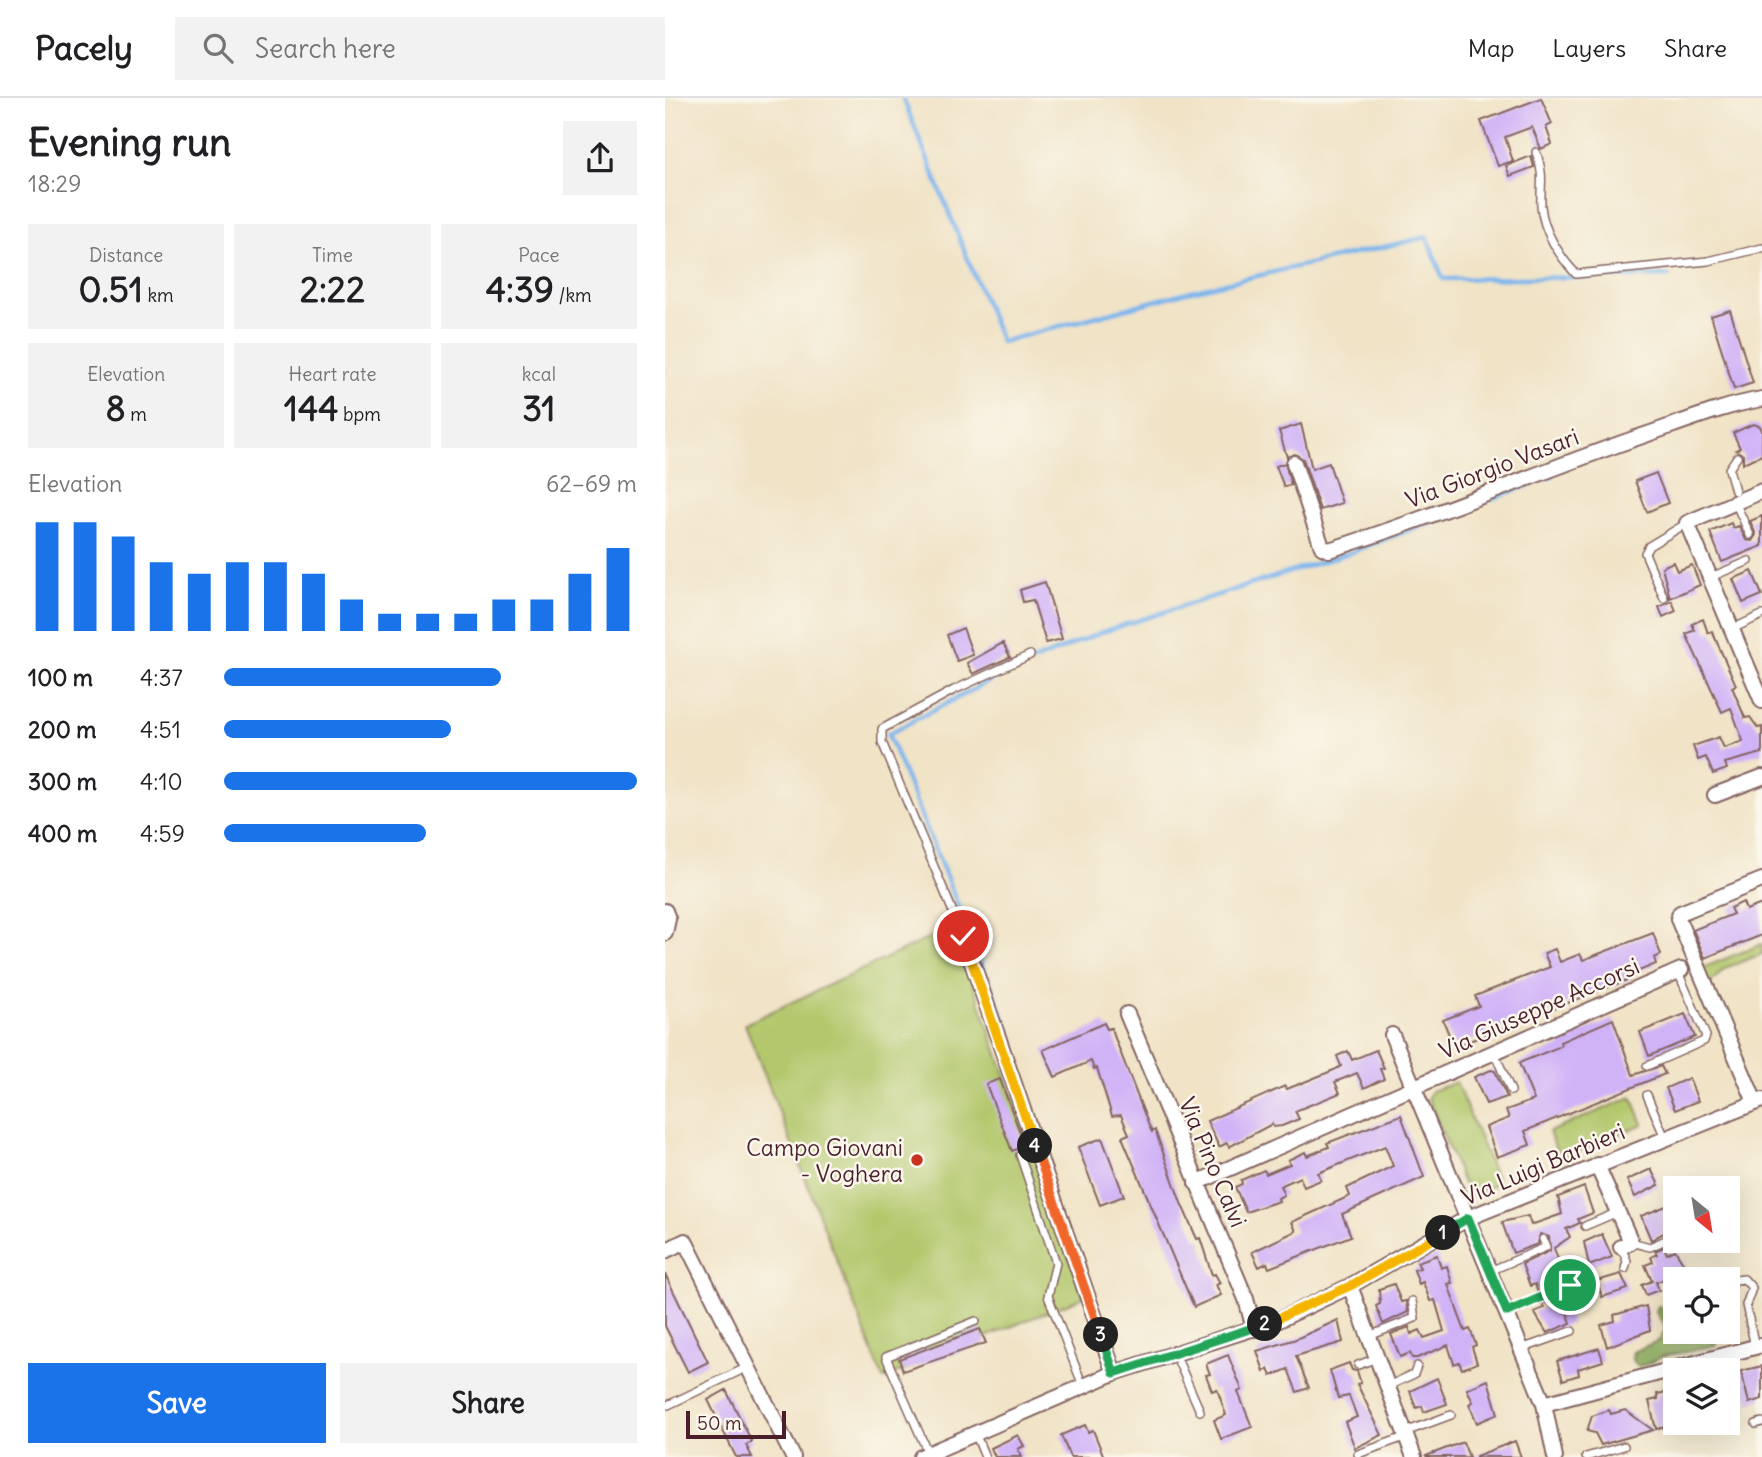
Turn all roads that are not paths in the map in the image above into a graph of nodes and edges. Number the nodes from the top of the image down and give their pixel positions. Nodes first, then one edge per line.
1 (1536, 152) dead end
2 (1762, 248) edge
3 (1752, 397) edge
4 (1737, 457) dead end
5 (1294, 463) dead end
6 (1762, 491) edge
7 (1736, 493) junction
8 (1687, 523) junction
9 (1750, 535) dead end
10 (1749, 561) dead end
11 (1711, 577) junction
12 (1664, 598) dead end
13 (1762, 615) edge
14 (1732, 629) junction
15 (1030, 655) dead end
16 (1762, 701) edge
17 (1762, 777) edge
18 (1715, 795) dead end
19 (1762, 880) edge
20 (665, 911) edge
21 (665, 933) edge
22 (963, 936) joint
23 (1680, 971) joint
24 (1128, 1014) dead end
25 (1392, 1035) dead end
26 (1494, 1052) junction
27 (1647, 1066) dead end
28 (1415, 1087) junction
29 (1511, 1091) dead end
30 (1647, 1095) dead end
31 (1759, 1101) edge
32 (1665, 1138) junction
33 (1020, 1155) dead end
34 (1597, 1165) junction
35 (1196, 1182) junction
36 (1618, 1212) junction
37 (1468, 1218) junction
38 (1585, 1226) dead end
39 (1543, 1239) dead end
40 (1663, 1241) edge
41 (1626, 1244) junction
42 (665, 1251) edge
43 (1567, 1265) dead end
44 (1625, 1269) dead end
45 (1490, 1271) junction
46 (1740, 1279) edge
47 (1350, 1286) junction
48 (1412, 1301) dead end
49 (1507, 1312) junction
50 (977, 1321) dead end
51 (1254, 1329) junction
52 (1572, 1331) dead end
53 (1369, 1336) junction
54 (1759, 1346) edge
55 (1521, 1349) junction
56 (1175, 1353) junction
57 (1377, 1358) junction
58 (1358, 1365) dead end
59 (748, 1367) junction
60 (1417, 1367) dead end
61 (1114, 1373) junction
62 (1388, 1386) junction
63 (1083, 1387) junction
64 (1544, 1404) junction
65 (669, 1405) dead end
66 (1200, 1411) dead end
67 (1451, 1415) dead end
68 (975, 1433) junction
69 (1406, 1434) junction
70 (1624, 1446) dead end
71 (1359, 1454) dead end
72 (925, 1455) edge
73 (793, 1457) edge
74 (985, 1457) edge
75 (1415, 1457) edge
76 (1555, 1457) edge
77 (1586, 1457) edge

1 - 2 lane
3 - 5 street, Via Giorgio Vasari
4 - 7 lane
6 - 7 street
7 - 8 street
7 - 9 lane
8 - 11 street
8 - 12 lane
10 - 11 lane
11 - 14 street
13 - 14 lane
14 - 16 street
15 - 22 lane
17 - 18 street
19 - 31 street
20 - 21 street
22 - 61 street
23 - 26 street, Via Giuseppe Accorsi
23 - 27 lane
24 - 35 street, Via Pino Calvi
25 - 28 street
26 - 28 street, Via Giuseppe Accorsi
26 - 29 lane
28 - 35 street, Via Giuseppe Accorsi
28 - 37 street
30 - 32 lane
31 - 32 street, Via Luigi Barbieri
32 - 34 street, Via Luigi Barbieri
33 - 63 lane
34 - 36 street
34 - 37 street, Via Luigi Barbieri
35 - 51 street, Via Pino Calvi
36 - 38 lane
36 - 41 street
37 - 45 street
37 - 47 street, Via Luigi Barbieri
39 - 45 lane
40 - 41 lane
41 - 44 lane
42 - 59 street
43 - 49 lane
45 - 49 street
46 - 54 lane
47 - 51 street, Via Luigi Barbieri
47 - 53 street
48 - 53 lane
49 - 55 street
50 - 72 lane
51 - 56 street, Via Luigi Barbieri
52 - 55 lane
53 - 57 street
54 - 64 street
55 - 64 street
56 - 61 street, Via Luigi Barbieri
56 - 66 lane
57 - 58 lane
57 - 62 street
59 - 65 lane
59 - 73 street
60 - 62 lane
61 - 63 street, Via Luigi Barbieri
62 - 69 street
63 - 68 street, Via Luigi Barbieri
64 - 76 street
67 - 69 lane
68 - 72 street, Via Luigi Barbieri
68 - 74 lane
69 - 71 lane
69 - 75 street
70 - 77 lane

